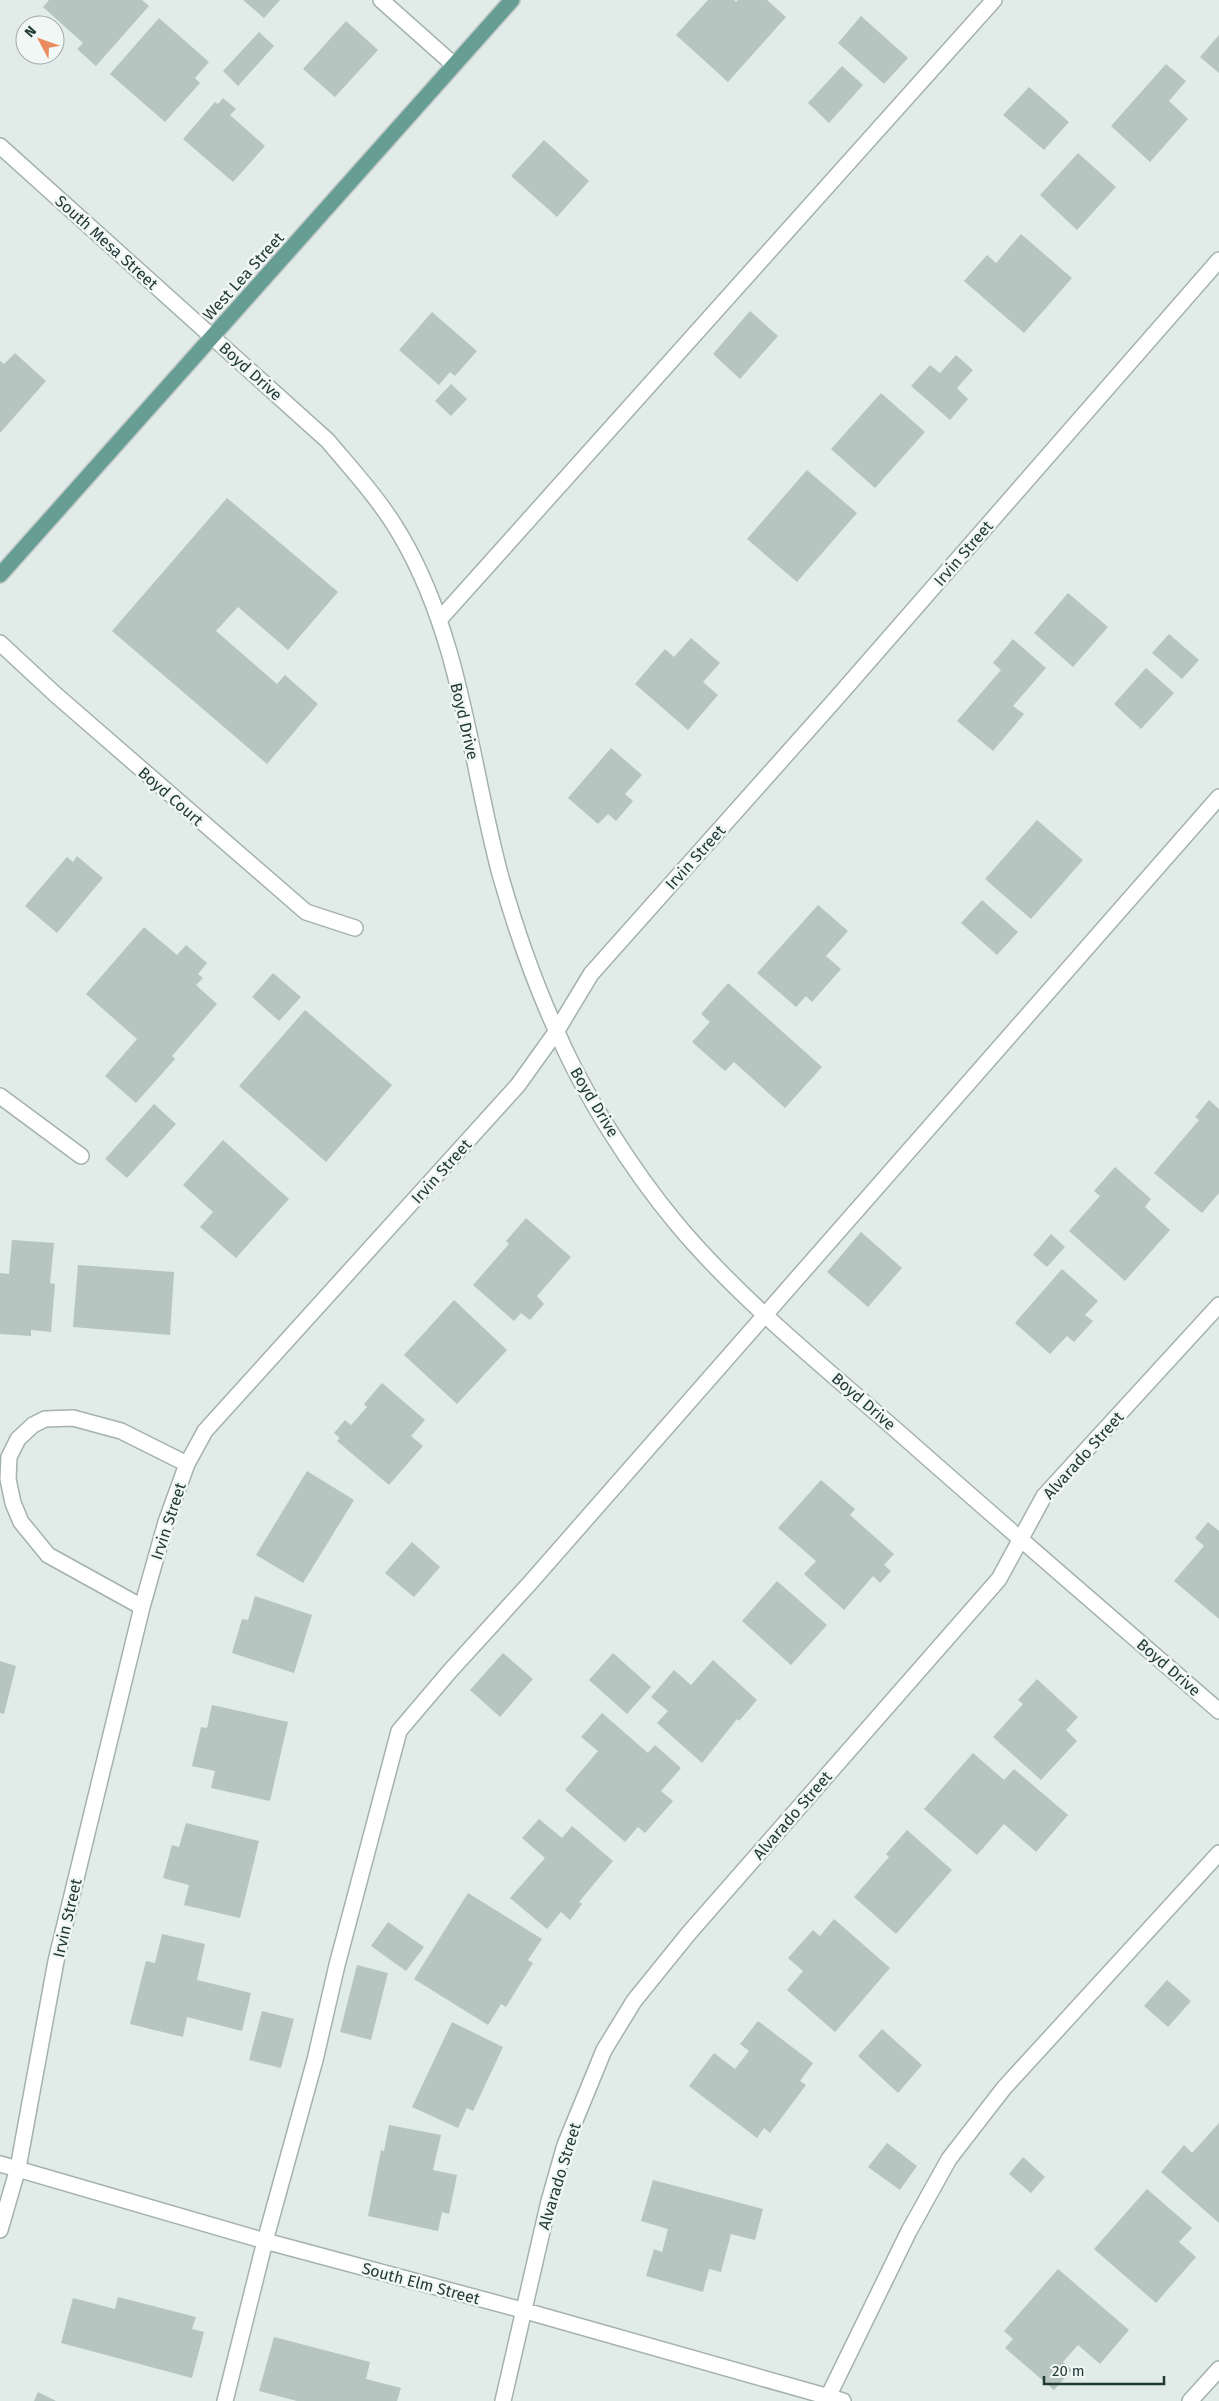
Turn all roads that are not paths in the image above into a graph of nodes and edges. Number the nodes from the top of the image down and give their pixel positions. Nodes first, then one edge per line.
1 (381, 0) edge
2 (512, 0) edge
3 (994, 0) edge
4 (454, 65) junction
5 (0, 146) edge
6 (1219, 260) edge
7 (213, 337) junction
8 (0, 575) edge
9 (439, 620) junction
10 (0, 643) edge
11 (1219, 797) edge
12 (355, 928) dead end
13 (556, 1032) junction
14 (0, 1096) edge
15 (81, 1156) dead end
16 (1219, 1305) edge
17 (764, 1313) junction
18 (187, 1464) junction
19 (1021, 1540) junction
20 (142, 1607) junction
21 (1219, 1710) edge
22 (1219, 1853) edge
23 (0, 2164) edge
24 (18, 2168) junction
25 (0, 2230) edge
26 (265, 2241) junction
27 (522, 2310) junction
28 (1219, 2369) edge
29 (827, 2399) edge
30 (225, 2401) edge
31 (503, 2401) edge
32 (843, 2401) edge
33 (1190, 2401) edge

1 - 4 street
2 - 4 main road, West Lea Street
3 - 9 street
4 - 7 main road, West Lea Street
5 - 7 street, South Mesa Street
6 - 13 street, Irvin Street
7 - 8 main road, West Lea Street
7 - 9 street, Boyd Drive
9 - 13 street, Boyd Drive
10 - 12 street, Boyd Court
11 - 17 street
13 - 17 street, Boyd Drive
13 - 18 street, Irvin Street
14 - 15 street
16 - 19 street, Alvarado Street
17 - 19 street, Boyd Drive
17 - 26 street
18 - 20 street, Irvin Street
18 - 20 street, Irvin Street
19 - 21 street, Boyd Drive
19 - 27 street, Alvarado Street
20 - 24 street, Irvin Street
22 - 29 street
23 - 24 street, South Elm Street
24 - 25 street, Irvin Street
24 - 26 street, South Elm Street
26 - 27 street, South Elm Street
26 - 30 street
27 - 29 street, South Elm Street
27 - 31 street, Alvarado Street
28 - 33 street
29 - 32 street, South Elm Street

